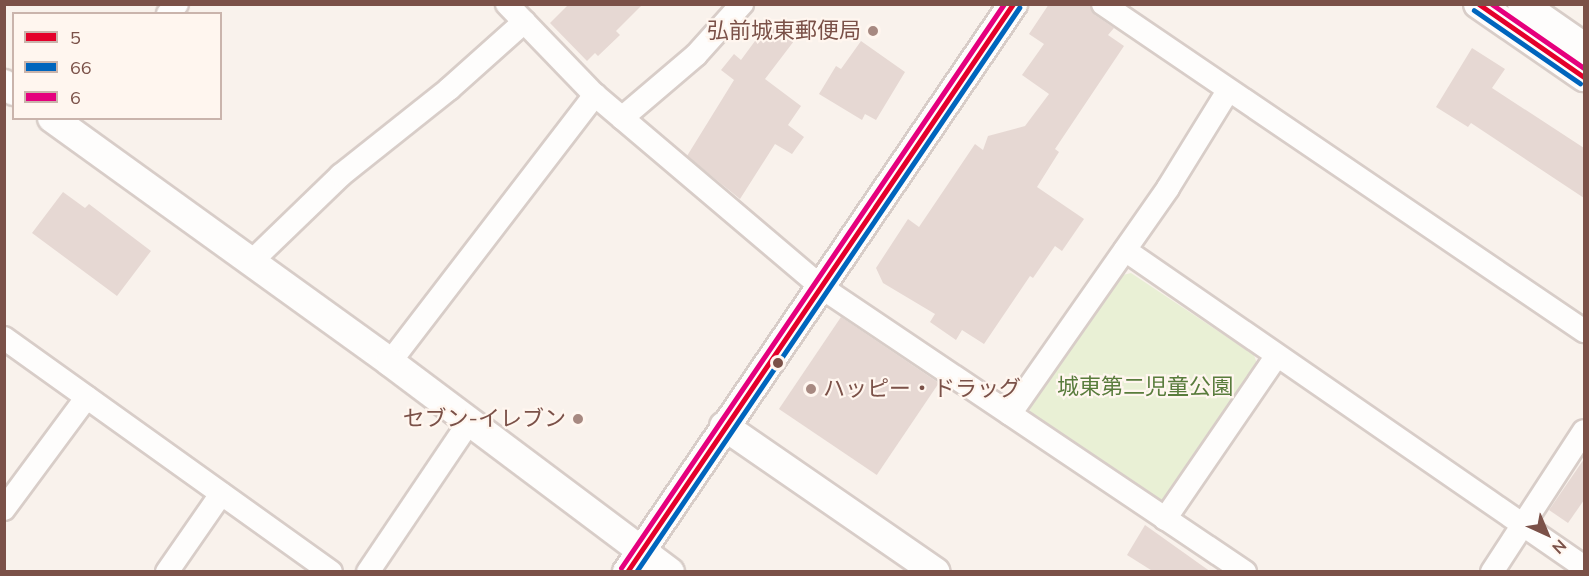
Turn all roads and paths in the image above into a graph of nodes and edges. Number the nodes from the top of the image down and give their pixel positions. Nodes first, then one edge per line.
1 (507, 4) edge
2 (742, 4) edge
3 (1013, 4) edge
4 (1103, 4) edge
5 (1478, 4) edge
6 (1522, 4) edge
7 (524, 22) junction
8 (1584, 47) edge
9 (1584, 77) edge
10 (1228, 91) junction
11 (596, 95) junction
12 (622, 118) junction
13 (68, 123) edge
14 (1125, 250) junction
15 (251, 262) junction
16 (821, 287) junction
17 (1584, 331) edge
18 (4, 338) edge
19 (1276, 357) junction
20 (390, 362) junction
21 (87, 398) junction
22 (1010, 414) junction
23 (470, 421) junction
24 (724, 426) junction
25 (1584, 431) edge
26 (220, 494) junction
27 (4, 509) edge
28 (1165, 519) junction
29 (1522, 525) junction
30 (635, 560) edge
31 (1584, 567) edge
32 (167, 572) edge
33 (331, 572) edge
34 (368, 572) edge
35 (670, 572) edge
36 (936, 572) edge
37 (1245, 572) edge
38 (1492, 572) edge

1 - 7 street
2 - 12 street
3 - 16 street
4 - 10 street
5 - 9 street
6 - 8 street
7 - 11 street
7 - 15 street
10 - 14 street
10 - 17 street
11 - 12 street
11 - 20 street
12 - 16 street
13 - 15 street
14 - 19 street
14 - 22 street
15 - 20 street
16 - 22 street
16 - 24 street
18 - 21 street
19 - 28 street
19 - 29 street
20 - 23 street
21 - 26 street
21 - 27 street
22 - 28 street
23 - 30 street
23 - 34 street
24 - 30 street
24 - 36 street
25 - 29 street
26 - 32 street
26 - 33 street
28 - 37 street
29 - 31 street
29 - 38 street
30 - 35 street

